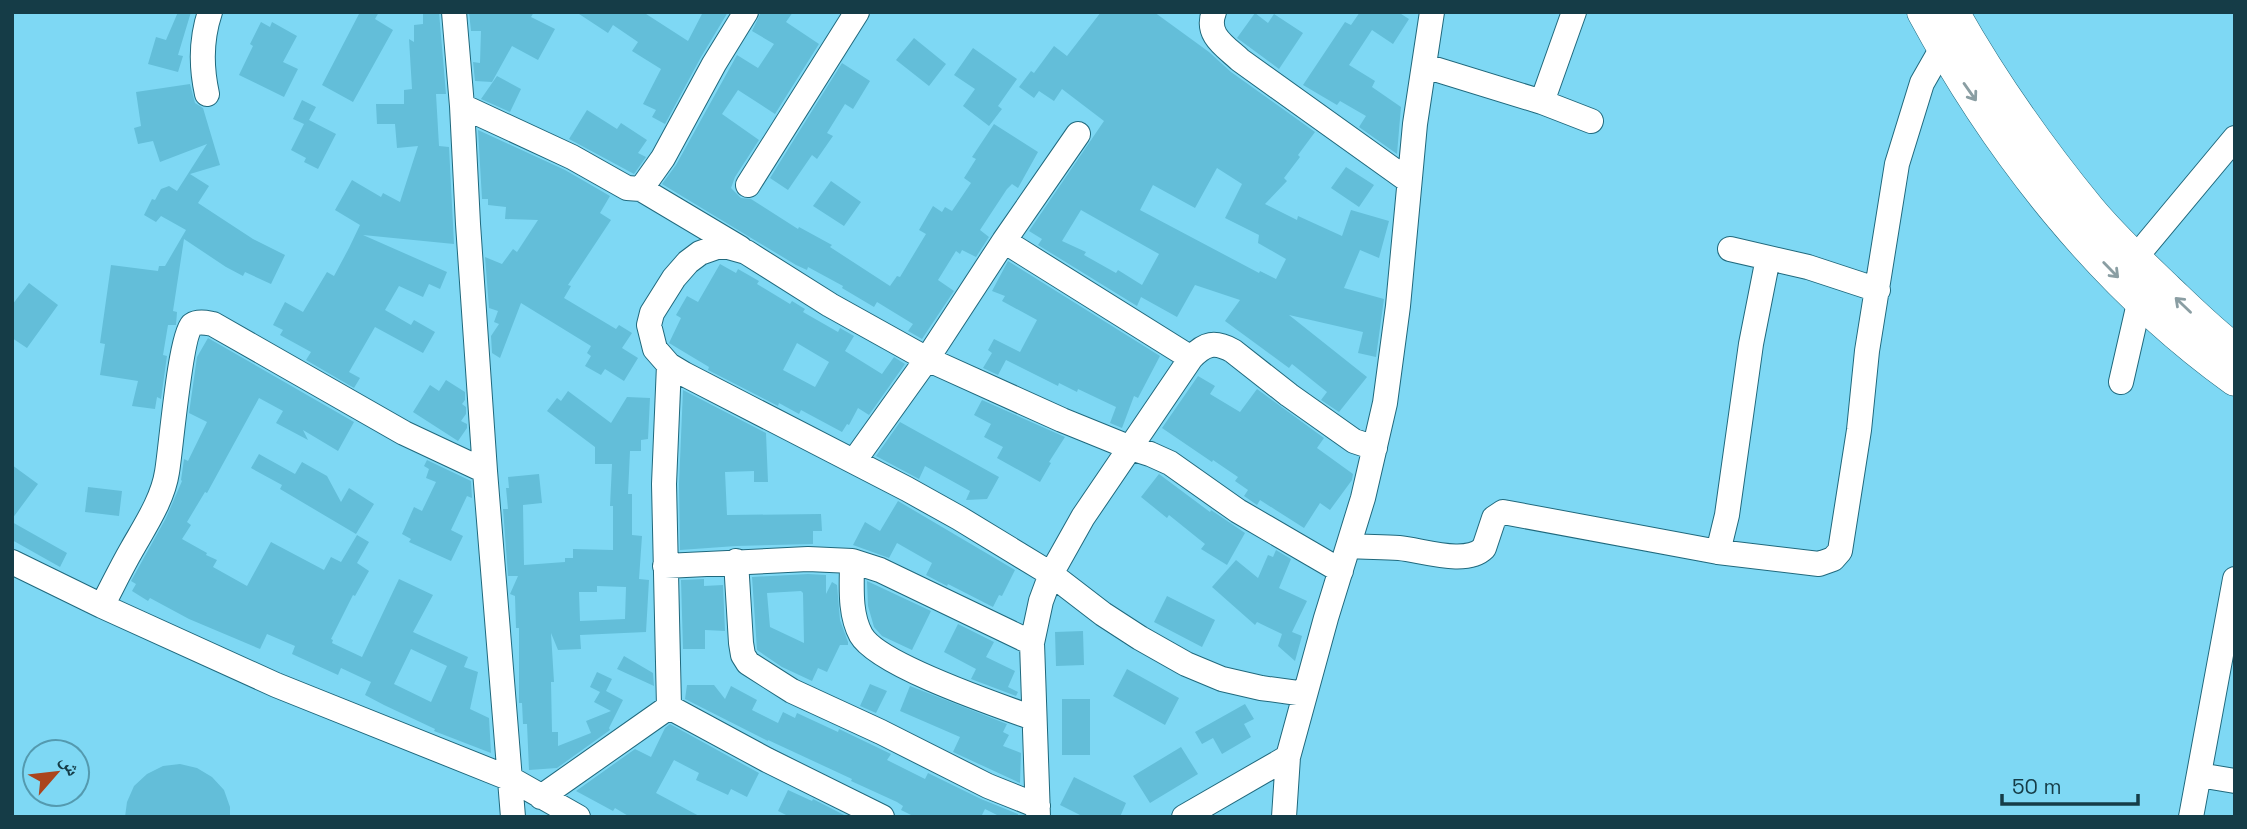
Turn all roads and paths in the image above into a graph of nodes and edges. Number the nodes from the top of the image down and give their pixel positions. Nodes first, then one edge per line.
1 (210, 12) edge
2 (454, 12) edge
3 (746, 12) edge
4 (857, 12) edge
5 (1213, 12) edge
6 (1432, 12) edge
7 (1574, 12) edge
8 (1923, 12) edge
9 (1953, 12) edge
10 (1942, 48) junction
11 (1425, 66) junction
12 (207, 94) dead end
13 (1542, 102) junction
14 (462, 106) junction
15 (1591, 121) dead end
16 (1078, 134) dead end
17 (2235, 138) edge
18 (1409, 181) junction
19 (748, 185) dead end
20 (641, 189) junction
21 (1004, 241) junction
22 (1731, 249) dead end
23 (746, 252) junction
24 (1768, 258) junction
25 (2135, 258) junction
26 (1878, 290) junction
27 (2140, 299) junction
28 (2235, 350) edge
29 (1191, 358) junction
30 (927, 359) junction
31 (669, 365) junction
32 (2235, 380) edge
33 (2121, 382) dead end
34 (1130, 448) junction
35 (1375, 448) junction
36 (853, 461) junction
37 (485, 471) junction
38 (1349, 546) junction
39 (1718, 552) junction
40 (736, 561) junction
41 (852, 561) junction
42 (12, 562) edge
43 (664, 566) junction
44 (1341, 572) junction
45 (1051, 574) junction
46 (2235, 579) edge
47 (102, 606) junction
48 (1032, 642) junction
49 (1305, 694) junction
50 (668, 707) junction
51 (1033, 719) junction
52 (1288, 757) junction
53 (2199, 775) junction
54 (511, 779) junction
55 (2235, 781) edge
56 (541, 797) junction
57 (1038, 812) edge
58 (513, 817) edge
59 (578, 817) edge
60 (882, 817) edge
61 (1184, 817) edge
62 (1284, 817) edge
63 (2191, 817) edge

1 - 12 street
2 - 14 street
3 - 20 street
4 - 19 street
5 - 18 street
6 - 11 street
7 - 13 street
8 - 10 main road
9 - 25 main road
10 - 26 street
10 -> 27 main road
11 - 13 street
11 - 18 street
13 - 15 street
14 - 20 street
14 - 37 street
16 - 21 street
17 - 25 street
18 - 35 street
20 - 23 street
21 - 29 street
21 - 30 street
22 - 24 street
23 - 30 street
23 - 31 street
24 - 26 street
24 - 39 street
28 -> 25 main road
26 - 39 street
27 - 32 main road
27 - 33 street
29 - 34 street
29 - 35 street
30 - 34 street
30 - 36 street
31 - 36 street
31 - 43 street
34 - 44 street
34 - 45 street
35 - 38 street
36 - 45 street
37 - 47 street
37 - 54 street
38 - 39 street
38 - 44 street
40 - 41 street
40 - 43 street
40 - 57 street
41 - 48 street
41 - 51 street
42 - 47 street
43 - 50 street
44 - 49 street
45 - 48 street
45 - 49 street
46 - 53 street
47 - 54 street
48 - 51 street
49 - 52 street
50 - 56 street
50 - 60 street
51 - 57 street
52 - 61 street
52 - 62 street
53 - 55 street
53 - 63 street
54 - 56 street
54 - 58 street
56 - 59 street

